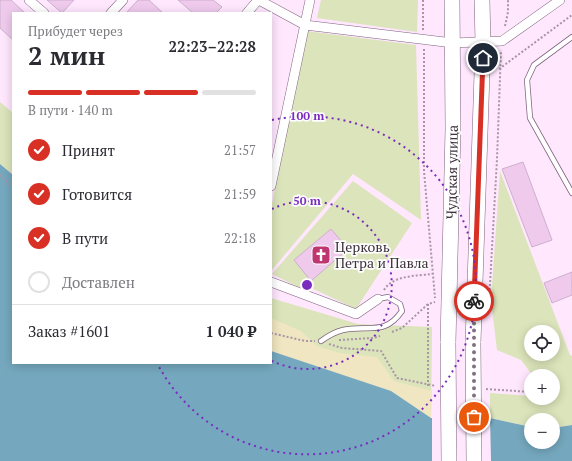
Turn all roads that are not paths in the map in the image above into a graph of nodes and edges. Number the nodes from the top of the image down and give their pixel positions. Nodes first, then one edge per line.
1 (29, 0) edge
2 (123, 0) edge
3 (258, 0) edge
4 (310, 0) edge
5 (452, 0) edge
6 (482, 0) edge
7 (560, 0) edge
8 (43, 12) edge
9 (112, 12) edge
10 (248, 12) edge
11 (305, 24) junction
12 (572, 37) edge
13 (453, 43) junction
14 (483, 43) junction
15 (272, 181) edge
16 (572, 193) edge
17 (272, 282) edge
18 (378, 299) joint
19 (321, 341) road end
20 (449, 461) edge
21 (474, 461) edge

1 - 8 street
2 - 9 street
3 - 10 street
3 - 11 street
4 - 11 street
5 - 13 highway, Чудская улица
6 - 14 highway, Чудская улица
7 - 14 street
11 - 13 street
11 - 15 street
12 - 16 lane
13 - 14 street
13 - 20 highway, Чудская улица, bridge
14 - 21 highway, Чудская улица, bridge
17 - 18 street
18 - 19 lane

